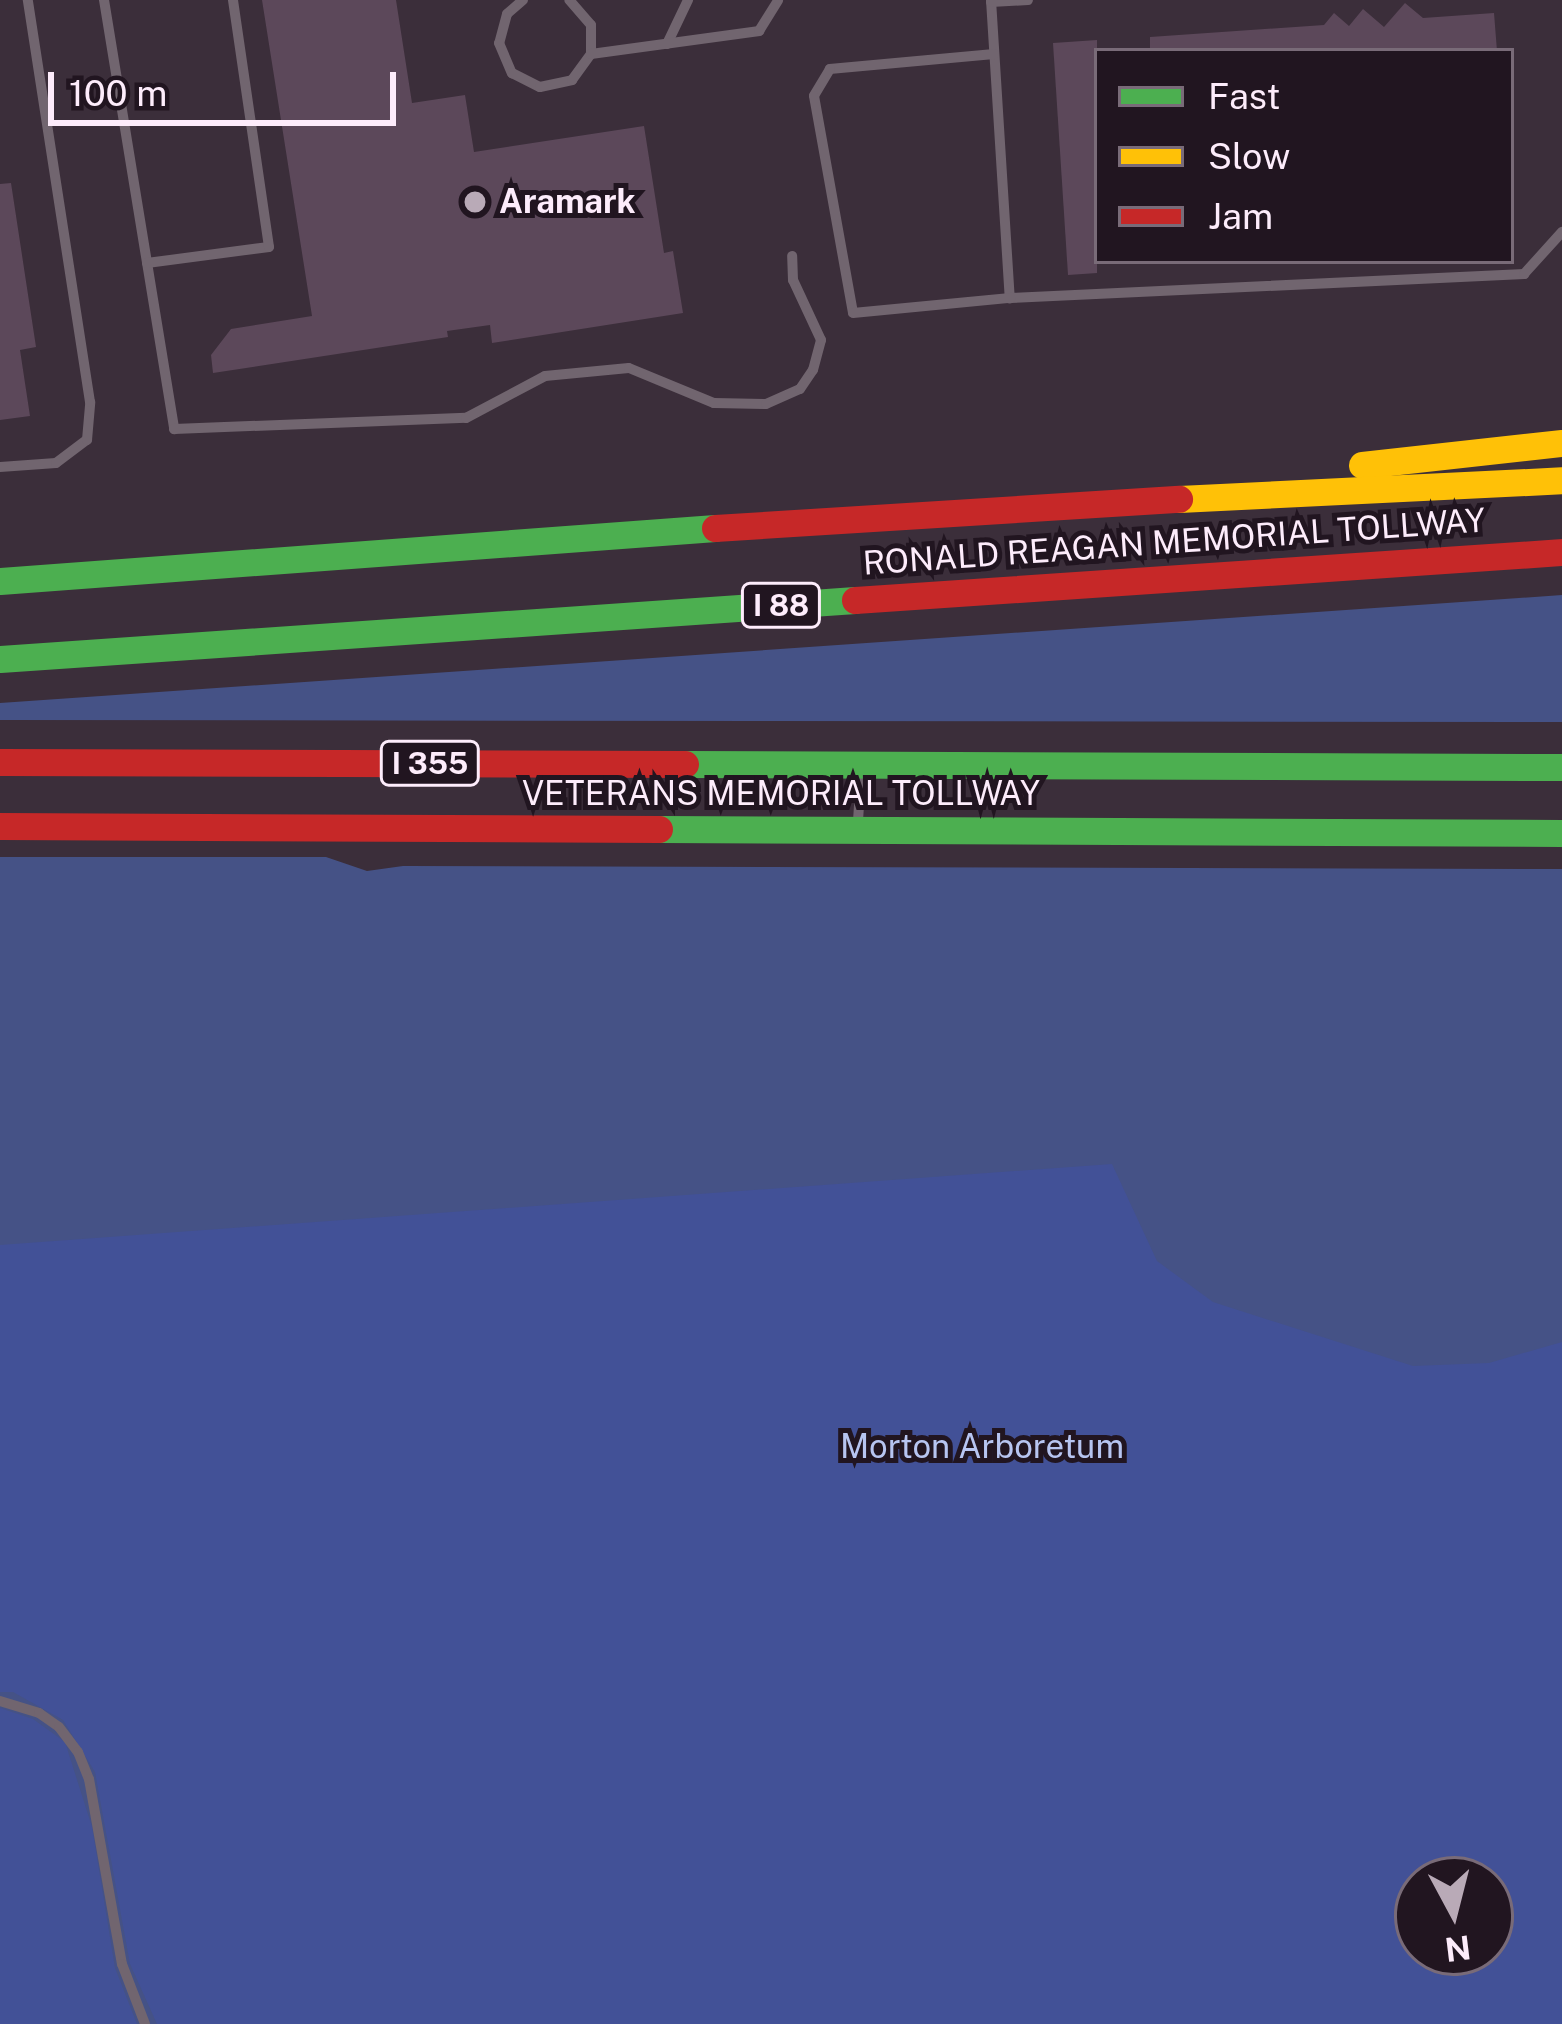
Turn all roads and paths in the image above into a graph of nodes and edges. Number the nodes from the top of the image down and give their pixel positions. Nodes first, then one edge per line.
1 (28, 0) edge
2 (104, 0) edge
3 (233, 0) edge
4 (524, 0) edge
5 (569, 0) edge
6 (688, 0) edge
7 (778, 0) edge
8 (1028, 0) edge
9 (991, 1) edge
10 (667, 44) junction
11 (591, 54) junction
12 (994, 54) junction
13 (1562, 232) edge
14 (792, 256) dead end
15 (147, 263) junction
16 (1010, 298) junction
17 (1562, 443) edge
18 (0, 467) edge
19 (1562, 480) edge
20 (975, 508) junction
21 (1562, 552) edge
22 (0, 581) edge
23 (0, 658) edge
24 (0, 762) edge
25 (861, 765) junction
26 (1562, 767) edge
27 (0, 826) edge
28 (858, 830) junction
29 (1562, 833) edge
30 (0, 1702) edge
31 (145, 2024) edge

1 - 18 lane
2 - 15 lane
3 - 15 lane
4 - 11 lane
5 - 11 lane
6 - 10 lane
7 - 10 lane
8 - 9 lane
9 - 12 lane
10 - 11 lane
12 - 16 lane
12 - 16 lane
13 - 16 lane
14 - 15 lane
17 - 20 highway
19 - 20 highway, RONALD REAGAN MEMORIAL TOLLWAY
20 - 22 highway, RONALD REAGAN MEMORIAL TOLLWAY
21 - 23 highway, RONALD REAGAN MEMORIAL TOLLWAY / I 88
24 - 25 highway, VETERANS MEMORIAL TOLLWAY / I 355
25 - 26 highway, VETERANS MEMORIAL TOLLWAY / I 355
25 - 28 lane
27 - 28 highway, VETERANS MEMORIAL TOLLWAY / I 355
28 - 29 highway, VETERANS MEMORIAL TOLLWAY / I 355
30 - 31 lane

